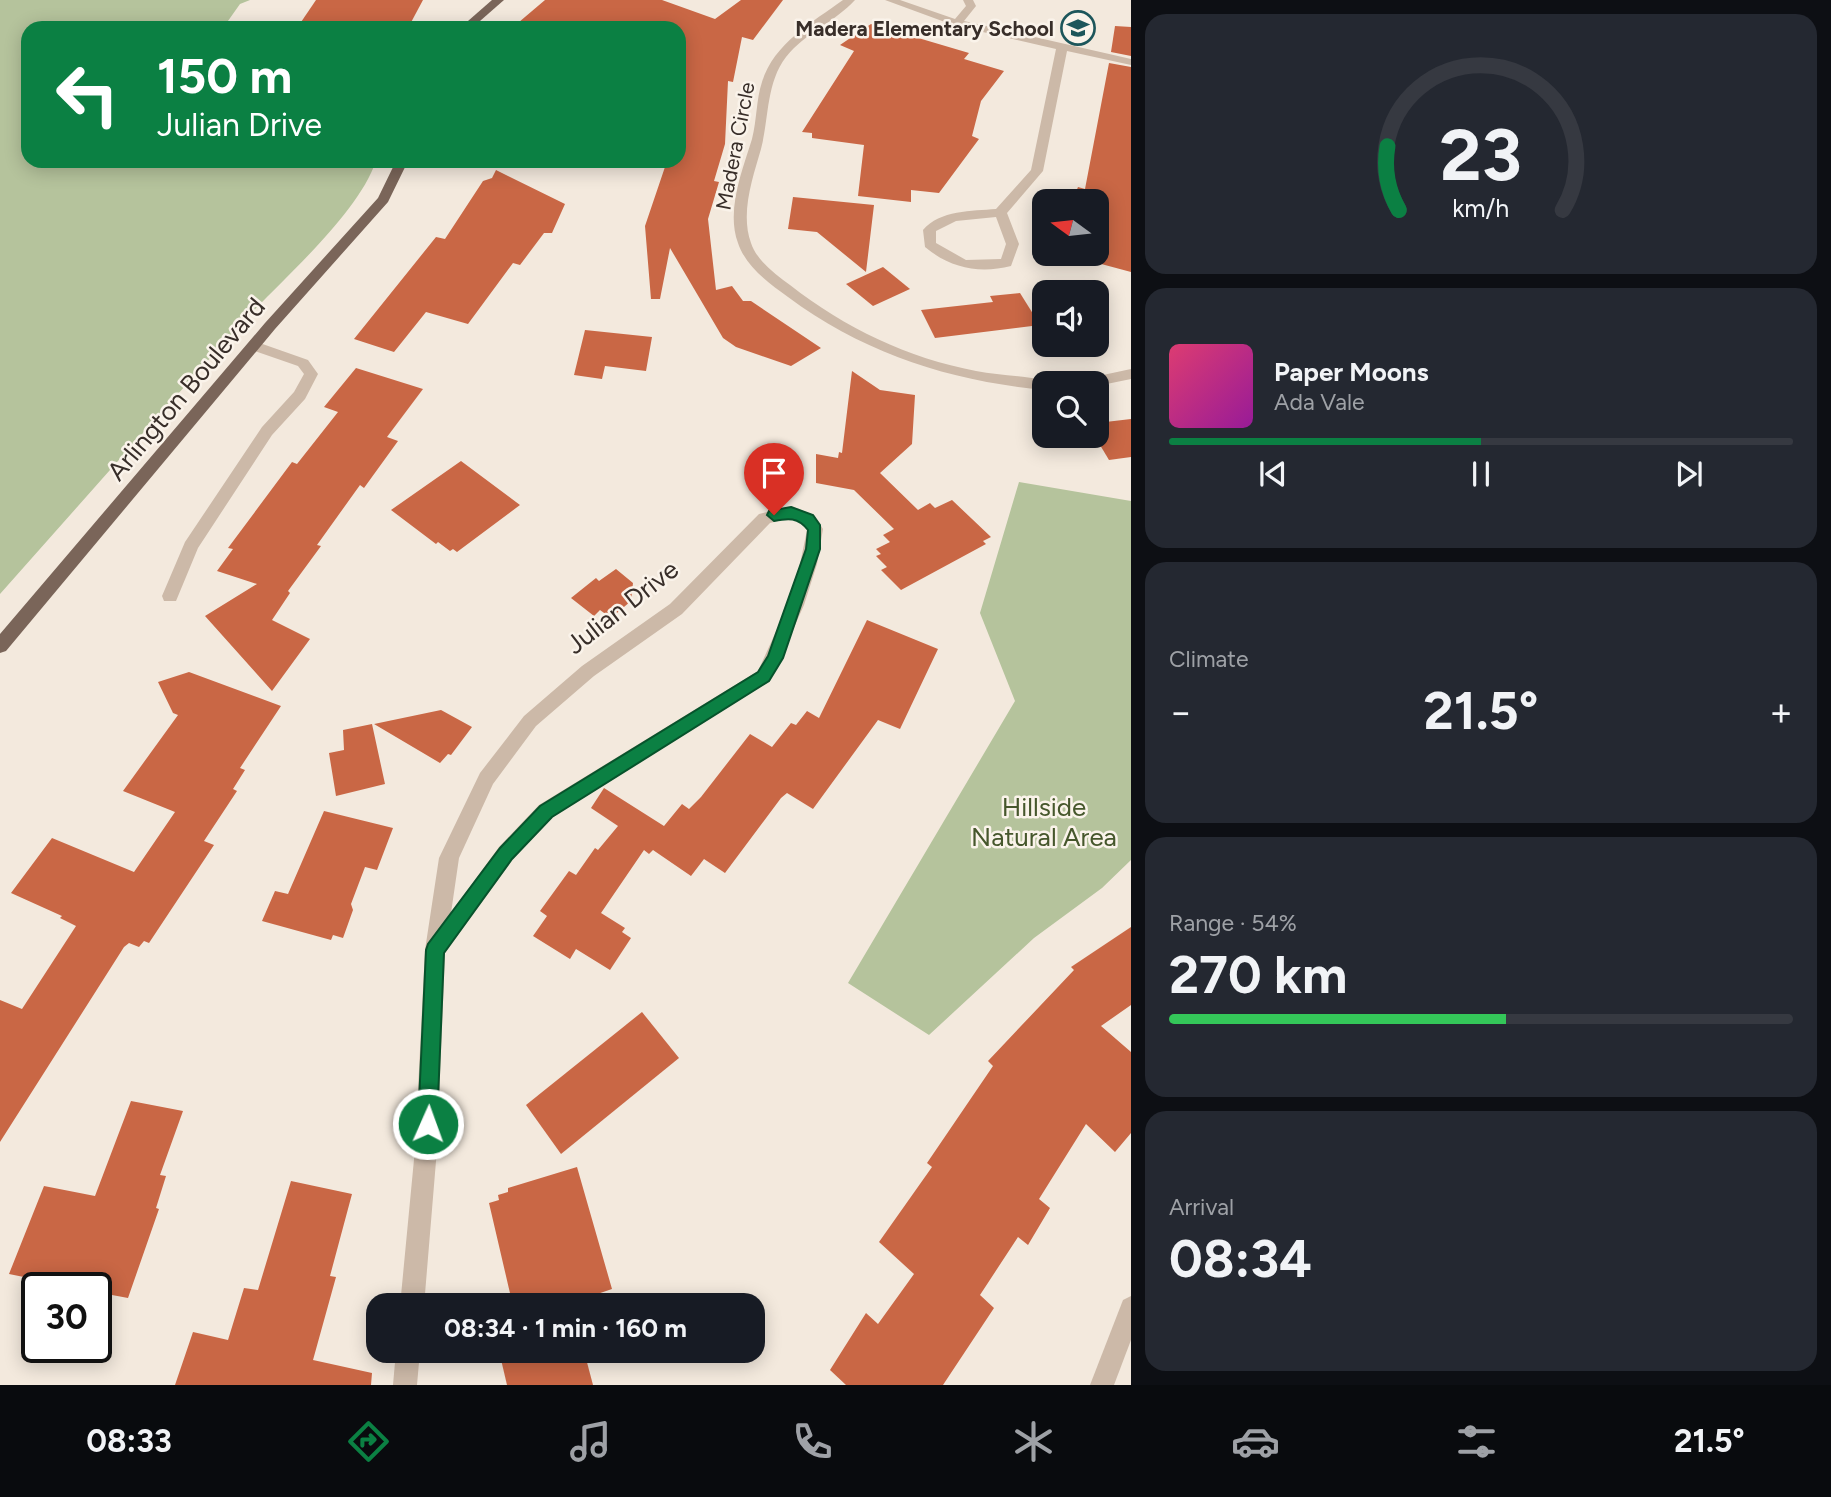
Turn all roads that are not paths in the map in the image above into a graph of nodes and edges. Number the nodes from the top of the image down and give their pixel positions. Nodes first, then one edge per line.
1 (499, 0) edge
2 (850, 0) edge
3 (890, 0) edge
4 (968, 0) edge
5 (474, 21) edge
6 (957, 23) junction
7 (1062, 46) junction
8 (1131, 62) edge
9 (399, 168) edge
10 (1000, 213) junction
11 (254, 346) junction
12 (1131, 374) edge
13 (1109, 379) edge
14 (1032, 384) edge
15 (170, 596) dead end
16 (0, 646) edge
17 (435, 950) junction
18 (413, 1293) edge
19 (1131, 1308) edge
20 (407, 1363) edge
21 (405, 1385) edge
22 (1102, 1385) edge

1 - 5 main road
2 - 14 street, Madera Circle
3 - 6 street
4 - 6 street
6 - 7 street
7 - 8 street
7 - 10 street
9 - 11 main road, Arlington Boulevard
10 - 10 street
11 - 15 street
11 - 16 main road, Arlington Boulevard
12 - 13 street
17 - 17 street, Julian Drive
17 - 18 street, Julian Drive
19 - 22 street
20 - 21 street

